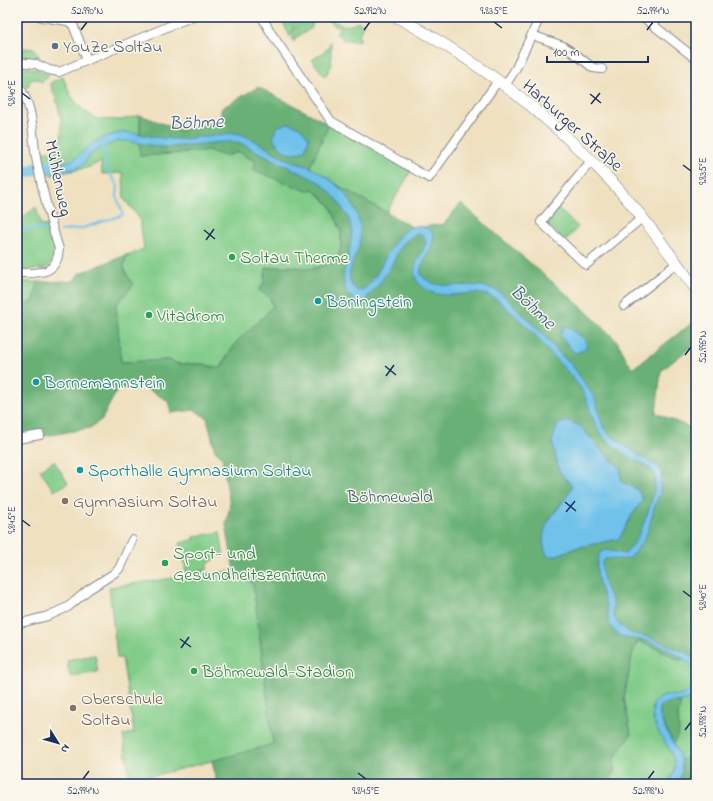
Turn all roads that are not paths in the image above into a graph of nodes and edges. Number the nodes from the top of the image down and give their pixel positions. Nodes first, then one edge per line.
1 (41, 17) edge
2 (190, 17) edge
3 (262, 17) edge
4 (397, 17) edge
5 (540, 17) edge
6 (642, 17) edge
7 (532, 35) junction
8 (696, 59) edge
9 (87, 60) junction
10 (17, 62) edge
11 (602, 69) dead end
12 (17, 84) edge
13 (501, 84) junction
14 (591, 161) junction
15 (642, 218) junction
16 (676, 263) junction
17 (17, 273) edge
18 (696, 289) edge
19 (624, 306) dead end
20 (40, 435) dead end
21 (17, 438) edge
22 (132, 540) dead end
23 (17, 624) edge

1 - 9 street
2 - 9 street
3 - 13 street
4 - 13 main road, Harburger Straße
5 - 7 street
6 - 8 street
7 - 11 street
7 - 13 street
9 - 10 street
12 - 17 street, Mühlenweg
13 - 14 main road, Harburger Straße
14 - 15 main road, Harburger Straße
14 - 15 street
15 - 16 main road, Harburger Straße
16 - 18 main road, Harburger Straße
16 - 19 street
20 - 21 street
22 - 23 street

